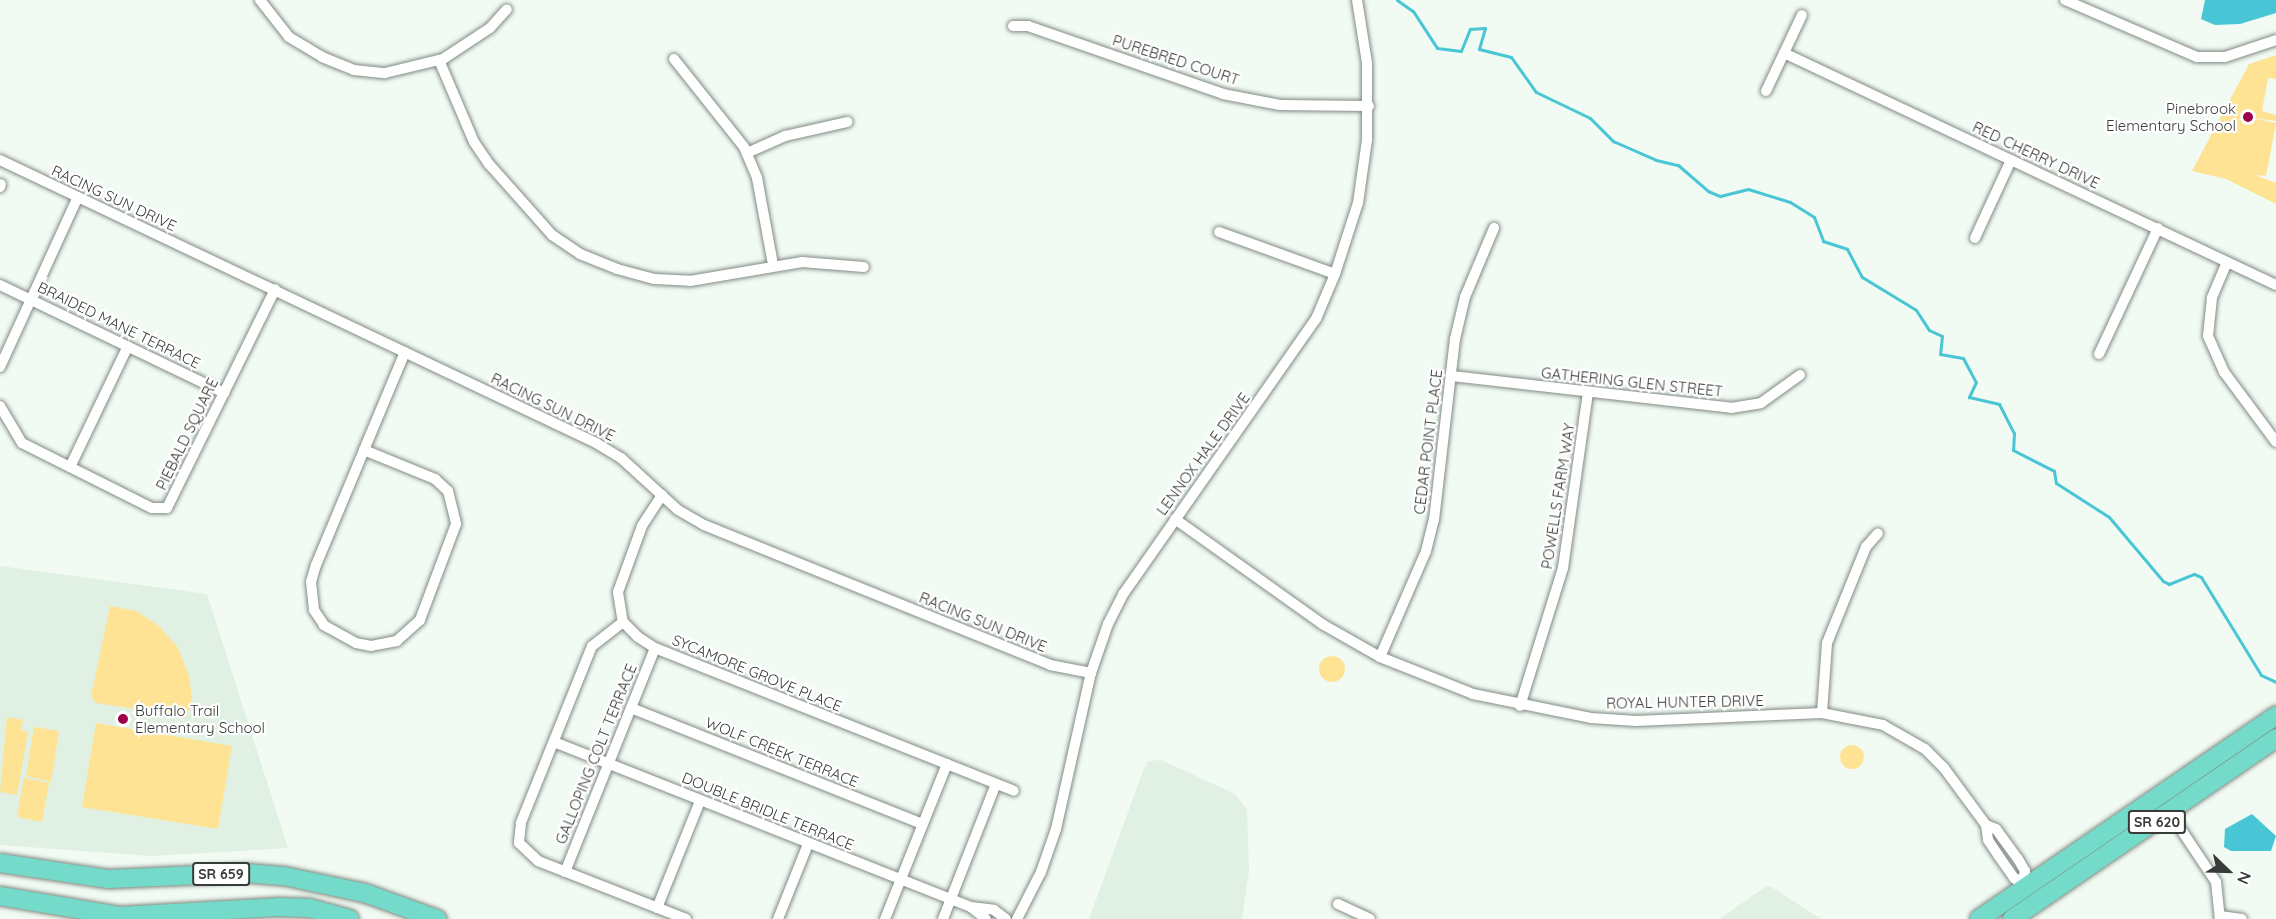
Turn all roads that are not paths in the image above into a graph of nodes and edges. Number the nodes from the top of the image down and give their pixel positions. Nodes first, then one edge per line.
1 (260, 0) edge
2 (1357, 0) edge
3 (2065, 0) edge
4 (507, 9) dead end
5 (1802, 15) dead end
6 (1013, 26) dead end
7 (2276, 40) edge
8 (1784, 53) junction
9 (674, 59) dead end
10 (439, 60) junction
11 (1766, 91) dead end
12 (1369, 106) junction
13 (847, 122) dead end
14 (747, 153) junction
15 (0, 160) edge
16 (2011, 160) junction
17 (78, 197) junction
18 (1494, 228) dead end
19 (2158, 228) junction
20 (1219, 232) dead end
21 (1975, 238) dead end
22 (2227, 262) junction
23 (773, 264) junction
24 (864, 267) dead end
25 (1335, 274) junction
26 (0, 285) edge
27 (2276, 285) edge
28 (275, 290) junction
29 (30, 300) junction
30 (128, 346) junction
31 (405, 352) junction
32 (2099, 354) dead end
33 (0, 367) edge
34 (1800, 375) dead end
35 (1452, 376) junction
36 (1588, 392) junction
37 (224, 393) junction
38 (0, 406) edge
39 (2276, 442) edge
40 (364, 450) junction
41 (70, 467) junction
42 (662, 495) junction
43 (1175, 519) junction
44 (1878, 533) dead end
45 (623, 622) junction
46 (655, 648) junction
47 (1380, 657) junction
48 (1091, 673) junction
49 (1520, 705) junction
50 (631, 708) junction
51 (1822, 713) junction
52 (2276, 716) edge
53 (2276, 738) edge
54 (554, 742) junction
55 (608, 764) junction
56 (947, 764) junction
57 (996, 784) junction
58 (1014, 791) dead end
59 (700, 801) junction
60 (2170, 813) junction
61 (922, 824) junction
62 (808, 844) junction
63 (0, 863) edge
64 (566, 872) junction
65 (901, 879) junction
66 (2025, 884) junction
67 (0, 896) edge
68 (951, 899) junction
69 (1338, 903) dead end
70 (2036, 904) junction
71 (971, 907) junction
72 (657, 908) junction
73 (2220, 918) edge
74 (350, 919) edge
75 (437, 919) edge
76 (686, 919) edge
77 (778, 919) edge
78 (885, 919) edge
79 (943, 919) edge
80 (986, 919) edge
81 (1006, 919) edge
82 (1017, 919) edge
83 (1370, 919) edge
84 (1979, 919) edge
85 (2012, 919) edge
86 (2242, 919) edge

1 - 10 street
2 - 12 street, LENNOX HALE DRIVE
3 - 7 street
4 - 10 street
5 - 8 street
6 - 12 street, PUREBRED COURT
8 - 11 street
8 - 16 street, RED CHERRY DRIVE
9 - 14 street
10 - 23 street
12 - 25 street, LENNOX HALE DRIVE
13 - 14 street
14 - 23 street
15 - 17 street, RACING SUN DRIVE
16 - 19 street, RED CHERRY DRIVE
16 - 21 street
17 - 28 street, RACING SUN DRIVE
17 - 29 street
18 - 35 street, CEDAR POINT PLACE
19 - 22 street, RED CHERRY DRIVE
19 - 32 street
20 - 25 street
22 - 27 street, RED CHERRY DRIVE
22 - 39 street
23 - 24 street
25 - 43 street, LENNOX HALE DRIVE
26 - 29 street, BRAIDED MANE TERRACE
28 - 31 street, RACING SUN DRIVE
28 - 37 street, PIEBALD SQUARE
29 - 30 street, BRAIDED MANE TERRACE
29 - 33 street
30 - 37 street, BRAIDED MANE TERRACE
30 - 41 street
31 - 40 street
31 - 42 street, RACING SUN DRIVE
34 - 36 street, GATHERING GLEN STREET
35 - 36 street, GATHERING GLEN STREET
35 - 47 street, CEDAR POINT PLACE
36 - 49 street, POWELLS FARM WAY
37 - 41 street, PIEBALD SQUARE
38 - 41 street, PIEBALD SQUARE
40 - 40 street
42 - 45 street
42 - 48 street, RACING SUN DRIVE
43 - 47 street, ROYAL HUNTER DRIVE
43 - 48 street, LENNOX HALE DRIVE
44 - 51 street
45 - 46 street, SYCAMORE GROVE PLACE
45 - 54 street
46 - 50 street, GALLOPING COLT TERRACE
46 - 56 street, SYCAMORE GROVE PLACE
47 - 49 street, ROYAL HUNTER DRIVE
48 - 82 street, LENNOX HALE DRIVE
49 - 51 street, ROYAL HUNTER DRIVE
50 - 55 street, GALLOPING COLT TERRACE
50 - 61 street, WOLF CREEK TERRACE
51 - 66 street, ROYAL HUNTER DRIVE
52 - 66 main road
53 - 60 main road, SR 620
54 - 55 street, DOUBLE BRIDLE TERRACE
54 - 64 street
55 - 59 street, DOUBLE BRIDLE TERRACE
55 - 64 street, GALLOPING COLT TERRACE
56 - 57 street, SYCAMORE GROVE PLACE
56 - 61 street
57 - 58 street, SYCAMORE GROVE PLACE
57 - 68 street
59 - 62 street, DOUBLE BRIDLE TERRACE
59 - 72 street
60 - 70 main road, SR 620
60 - 73 street
61 - 65 street
62 - 65 street, DOUBLE BRIDLE TERRACE
62 - 77 street
63 - 75 main road, SR 659
64 - 72 street
65 - 68 street, DOUBLE BRIDLE TERRACE
65 - 78 street
66 - 70 street, ROYAL HUNTER DRIVE
66 - 84 main road
67 - 74 main road
68 - 71 street, DOUBLE BRIDLE TERRACE
68 - 79 street
69 - 83 street
70 - 85 main road, SR 620
71 - 80 street, DOUBLE BRIDLE TERRACE
71 - 81 street, DOUBLE BRIDLE TERRACE
72 - 76 street
73 - 86 street

